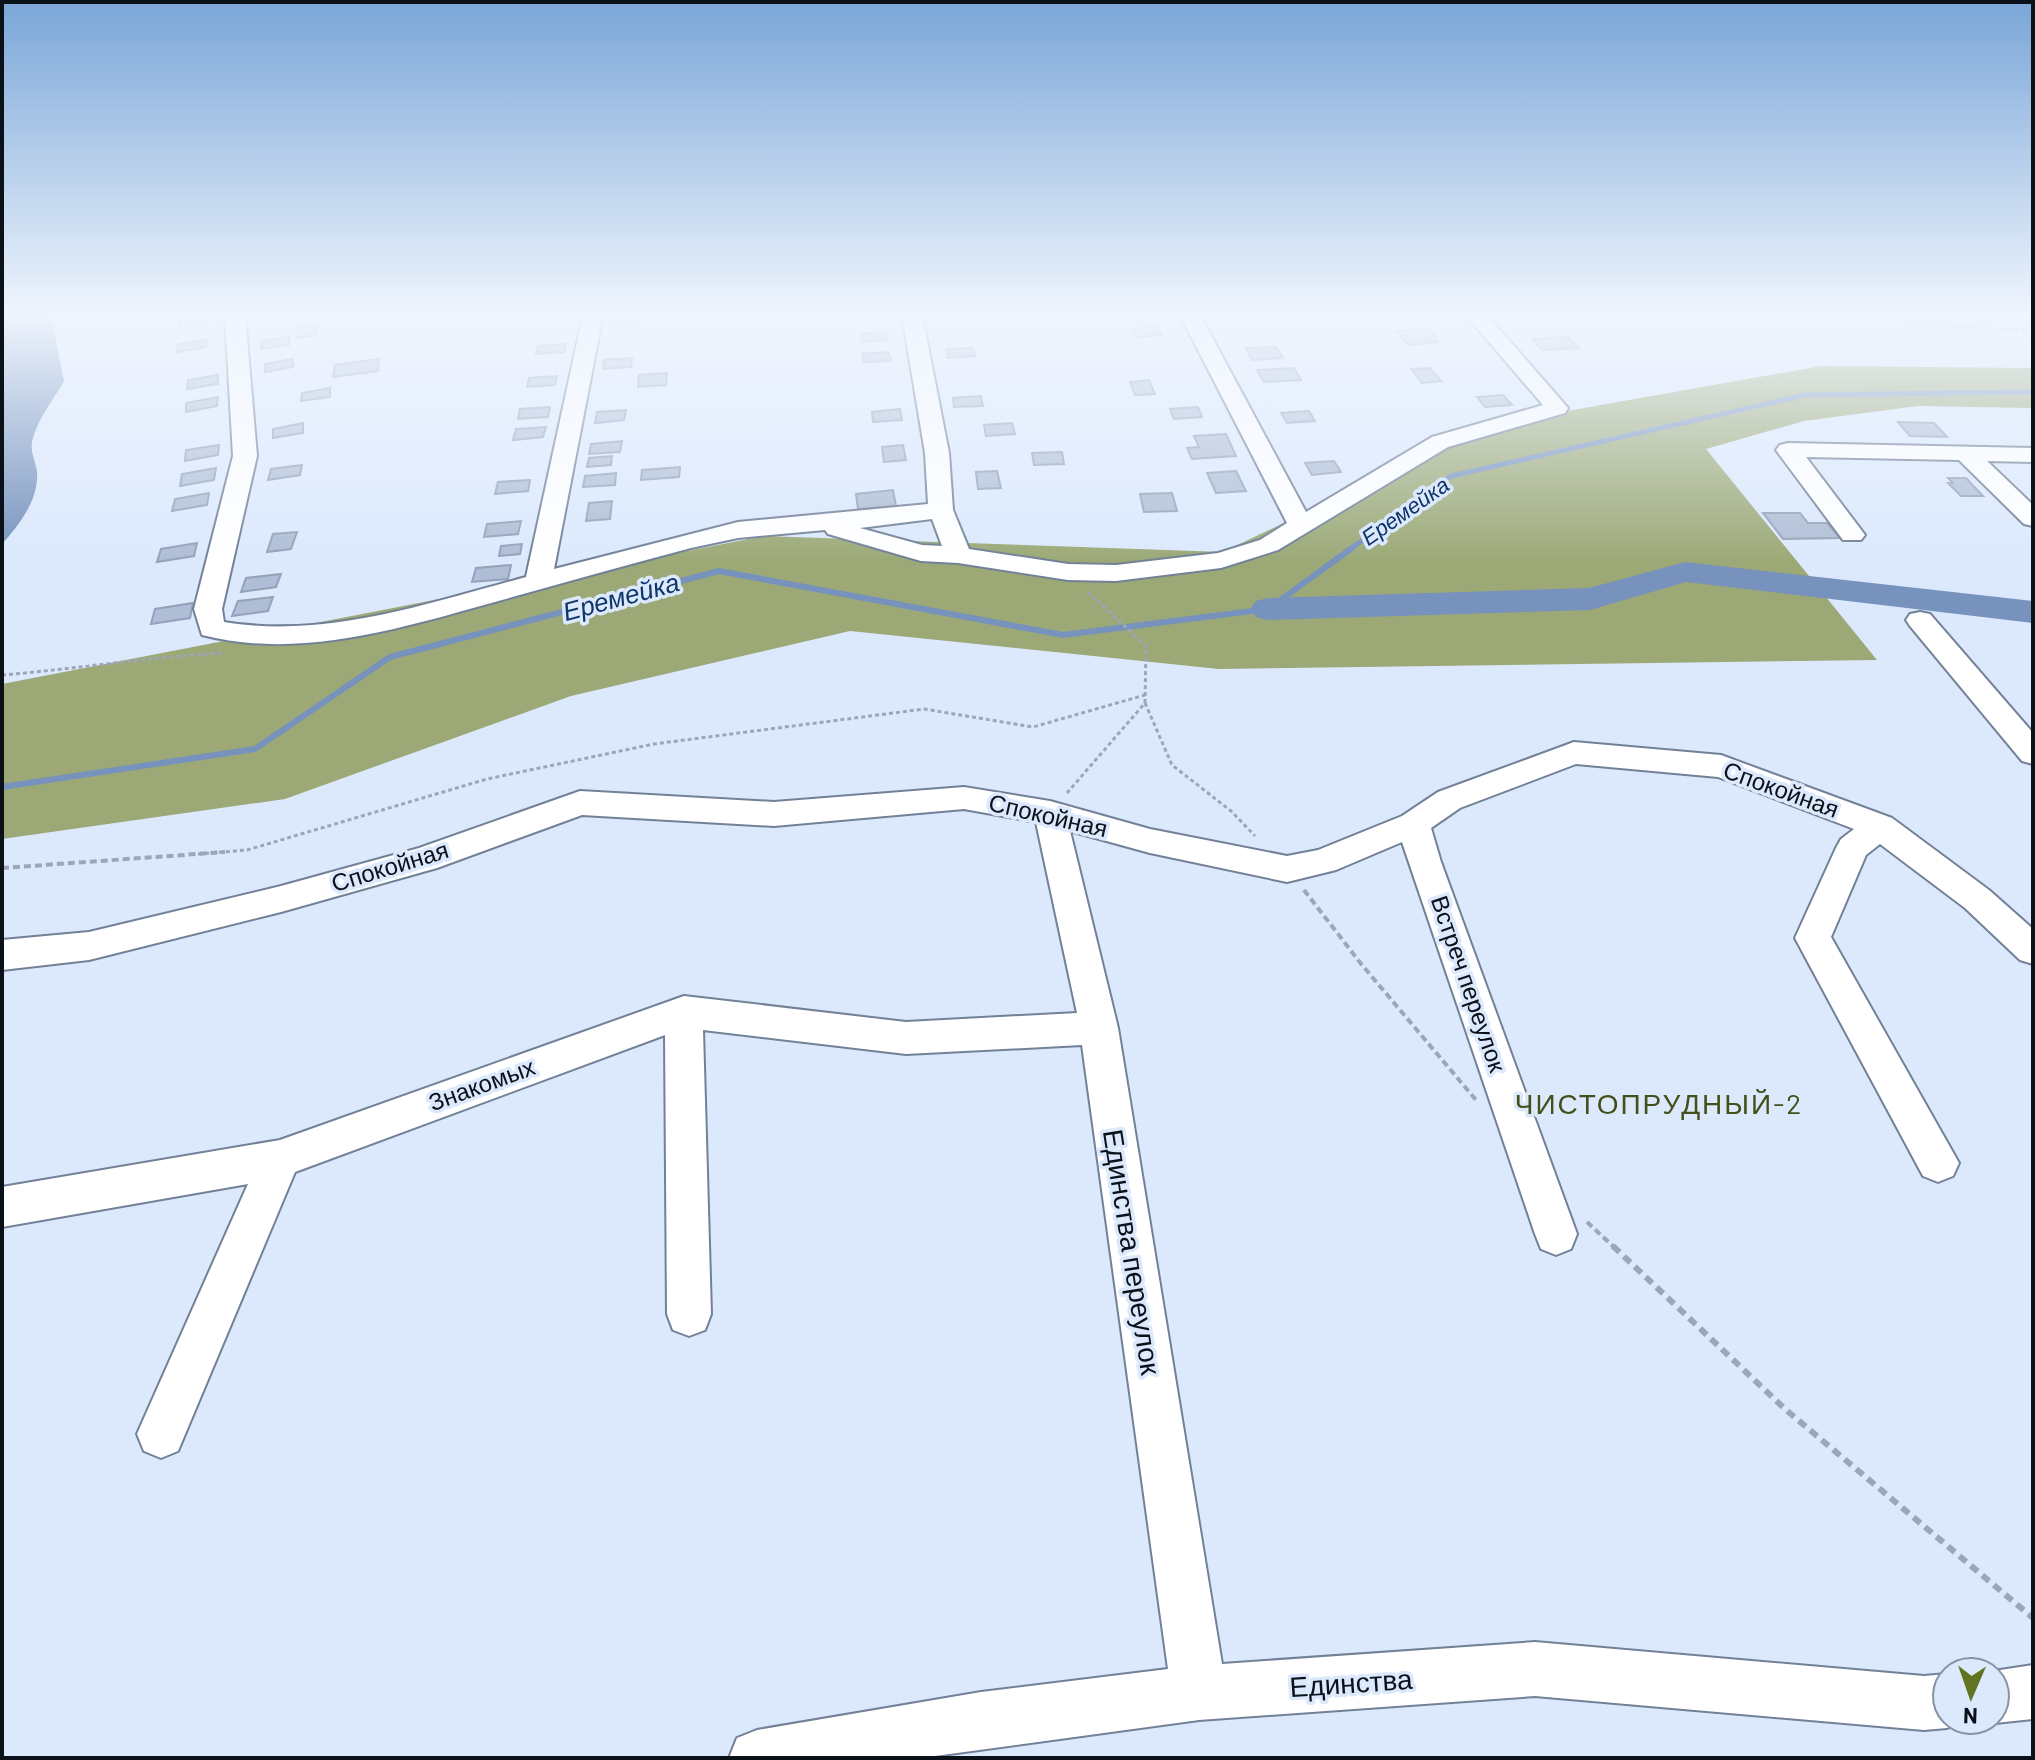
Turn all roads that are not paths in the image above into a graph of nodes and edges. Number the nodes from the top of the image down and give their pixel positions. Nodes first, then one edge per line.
1 (241, 397) edge
2 (576, 397) edge
3 (927, 397) edge
4 (1233, 397) edge
5 (1548, 397) edge
6 (1965, 453) junction
7 (2033, 455) edge
8 (941, 510) junction
9 (2033, 519) edge
10 (813, 523) junction
11 (1301, 526) junction
12 (1852, 535) dead end
13 (958, 555) junction
14 (538, 581) junction
15 (1920, 620) dead end
16 (2033, 753) edge
17 (1050, 813) junction
18 (1414, 824) junction
19 (1880, 826) junction
20 (2033, 950) edge
21 (2, 955) edge
22 (684, 1012) junction
23 (1099, 1028) junction
24 (280, 1159) junction
25 (1938, 1163) dead end
26 (2, 1207) edge
27 (1568, 1224) road end
28 (689, 1314) dead end
29 (161, 1434) dead end
30 (2033, 1692) edge
31 (1199, 1693) junction
32 (2011, 1694) edge
33 (1931, 1702) edge
34 (757, 1758) edge

1 - 14 street
2 - 14 street
3 - 8 street
4 - 11 street
5 - 11 street
6 - 7 street
6 - 9 street
6 - 12 street
8 - 10 street
8 - 13 street
10 - 13 street
10 - 14 street
11 - 13 street
15 - 16 street
17 - 18 street, Спокойная
17 - 21 street, Спокойная
17 - 23 street, Единства переулок
18 - 19 street, Спокойная
18 - 27 street, Встреч переулок
19 - 20 street, Спокойная
19 - 25 street
22 - 23 street, Знакомых
22 - 24 street, Знакомых
22 - 28 street
23 - 31 street, Единства переулок
24 - 26 street, Знакомых
24 - 29 street
30 - 32 street
31 - 33 street, Единства
31 - 34 street, Единства

